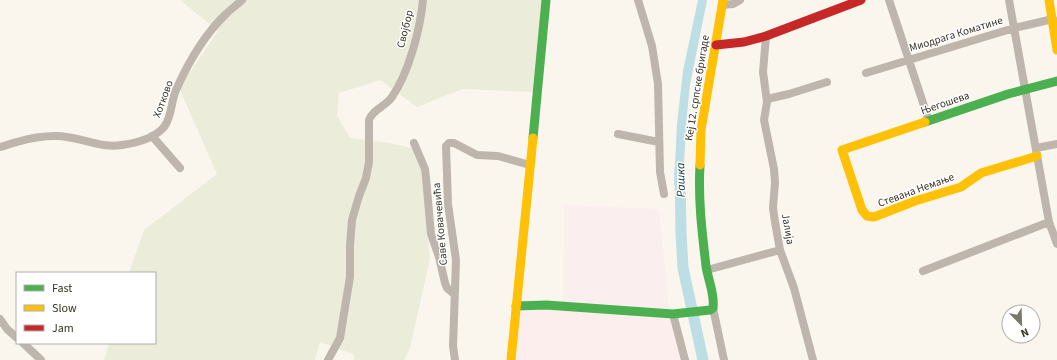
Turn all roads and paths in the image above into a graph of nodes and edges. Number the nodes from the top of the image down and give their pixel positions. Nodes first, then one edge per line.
1 (242, 0) edge
2 (423, 0) edge
3 (546, 0) edge
4 (638, 0) edge
5 (740, 0) edge
6 (861, 0) edge
7 (888, 0) edge
8 (1009, 0) edge
9 (1049, 0) edge
10 (723, 3) edge
11 (1053, 19) junction
12 (1014, 28) junction
13 (766, 36) junction
14 (716, 45) junction
15 (1057, 46) edge
16 (909, 59) junction
17 (866, 73) dead end
18 (1057, 81) edge
19 (827, 82) dead end
20 (1025, 90) junction
21 (767, 99) junction
22 (929, 121) junction
23 (618, 134) dead end
24 (152, 136) junction
25 (659, 142) junction
26 (414, 143) dead end
27 (1057, 144) edge
28 (0, 147) edge
29 (842, 150) joint
30 (1037, 152) junction
31 (530, 165) junction
32 (180, 168) dead end
33 (664, 194) dead end
34 (1049, 222) junction
35 (1057, 244) edge
36 (780, 250) junction
37 (707, 270) junction
38 (923, 271) dead end
39 (454, 294) junction
40 (516, 306) junction
41 (710, 309) junction
42 (678, 314) junction
43 (0, 320) edge
44 (16, 337) edge
45 (25, 344) edge
46 (41, 360) edge
47 (328, 360) edge
48 (455, 360) edge
49 (511, 360) edge
50 (685, 360) edge
51 (724, 360) edge
52 (813, 360) edge

1 - 24 street, Хотково
2 - 47 street, Својбор
3 - 31 street
4 - 25 street
5 - 10 street, Кеј 12. српске бригаде
6 - 13 street
7 - 16 street
8 - 12 street
9 - 11 street
10 - 14 street, Кеј 12. српске бригаде
11 - 12 street, Миодрага Коматине
11 - 15 street
12 - 16 street, Миодрага Коматине
12 - 20 street
13 - 14 street
13 - 21 street, Јалија
14 - 37 street, Кеј 12. српске бригаде
16 - 17 street, Миодрага Коматине
16 - 22 street
18 - 20 street, Његошева
19 - 21 street
20 - 22 street, Његошева
20 - 30 street
21 - 36 street, Јалија
22 - 29 street, Његошева
23 - 25 street
24 - 28 street, Хотково
24 - 32 street
25 - 33 street
26 - 39 street, Саве Ковачевића
27 - 30 street, Стевана Немање
29 - 30 street, Стевана Немање
30 - 34 street
31 - 39 street, Саве Ковачевића
31 - 40 street
34 - 35 street
34 - 38 street
36 - 37 street
36 - 52 street, Јалија
37 - 41 street, Кеј 12. српске бригаде
39 - 48 street, Саве Ковачевића
40 - 42 street
40 - 49 street
41 - 42 street
41 - 51 street, Кеј 12. српске бригаде
42 - 50 street
43 - 44 street
45 - 46 street

